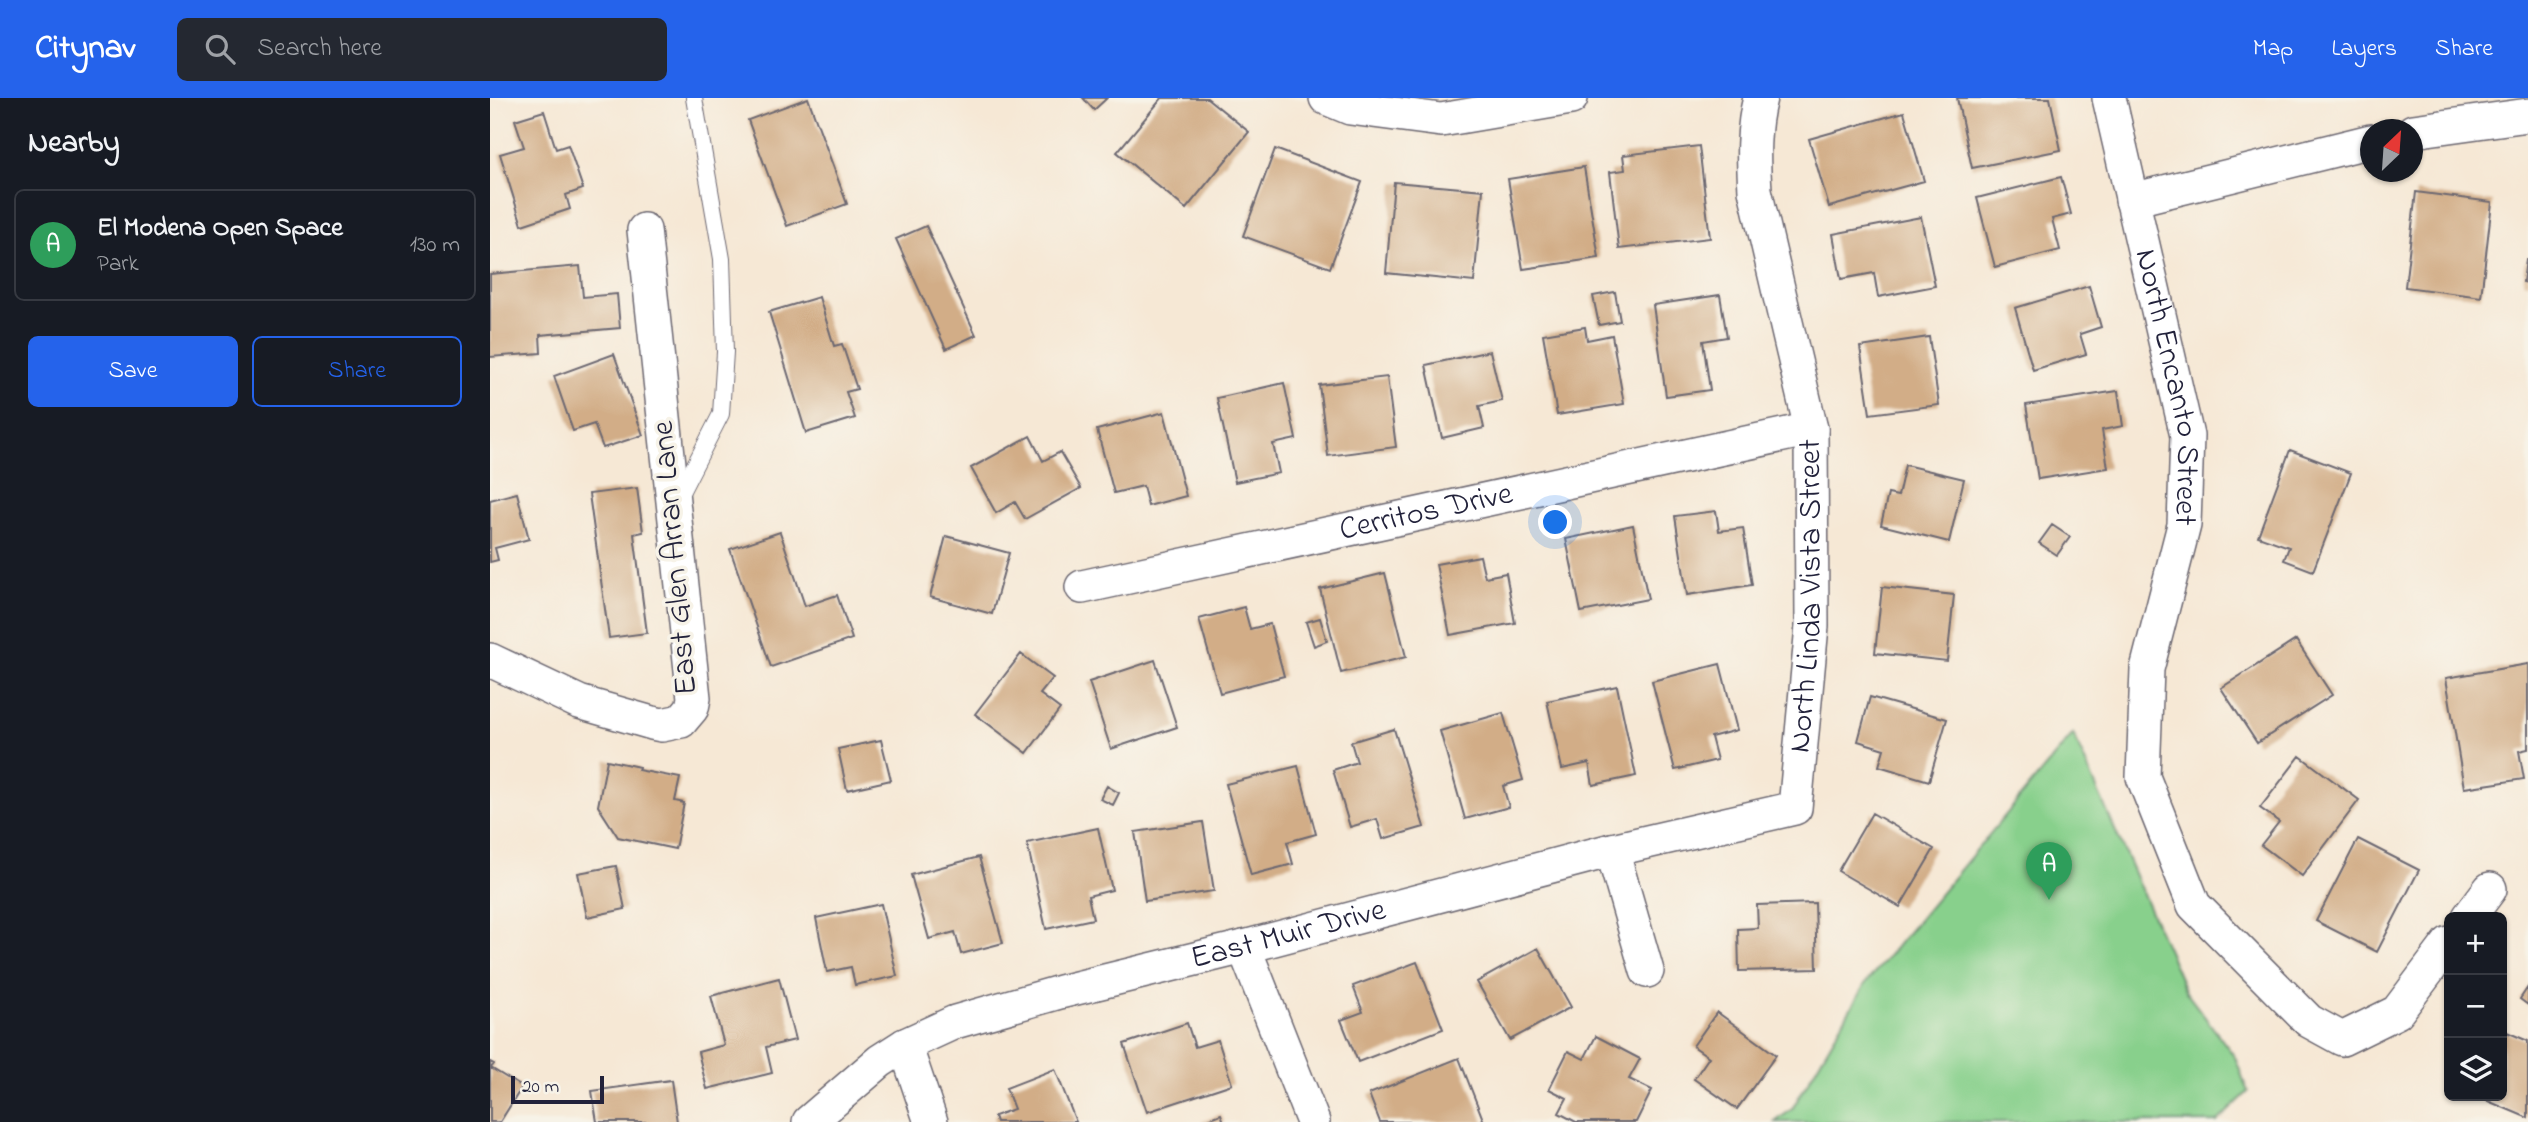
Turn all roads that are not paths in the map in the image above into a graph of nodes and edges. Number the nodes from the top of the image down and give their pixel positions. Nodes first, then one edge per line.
1 (694, 98) edge
2 (1326, 98) edge
3 (1571, 98) edge
4 (1760, 98) edge
5 (2109, 98) edge
6 (2528, 115) edge
7 (2423, 130) edge
8 (2360, 144) edge
9 (2132, 200) junction
10 (644, 230) dead end
11 (1811, 429) junction
12 (673, 506) junction
13 (1083, 587) dead end
14 (490, 660) edge
15 (1795, 808) joint
16 (1612, 850) junction
17 (2490, 889) dead end
18 (2473, 912) edge
19 (1244, 947) junction
20 (2444, 950) edge
21 (1647, 971) dead end
22 (905, 1045) junction
23 (809, 1122) edge
24 (931, 1122) edge
25 (1313, 1122) edge

1 - 12 lane
2 - 3 street
4 - 11 street, North Linda Vista Street
5 - 9 street, North Encanto Street
6 - 7 street
8 - 9 street
9 - 20 street, North Encanto Street
10 - 12 street, East Glen Arran Lane
11 - 13 street, Cerritos Drive
11 - 15 street, North Linda Vista Street
12 - 14 street, East Glen Arran Lane
15 - 16 street, East Muir Drive
16 - 19 street, East Muir Drive
16 - 21 street
17 - 18 street
19 - 22 street, East Muir Drive
19 - 25 street
22 - 23 street, East Muir Drive
22 - 24 street

